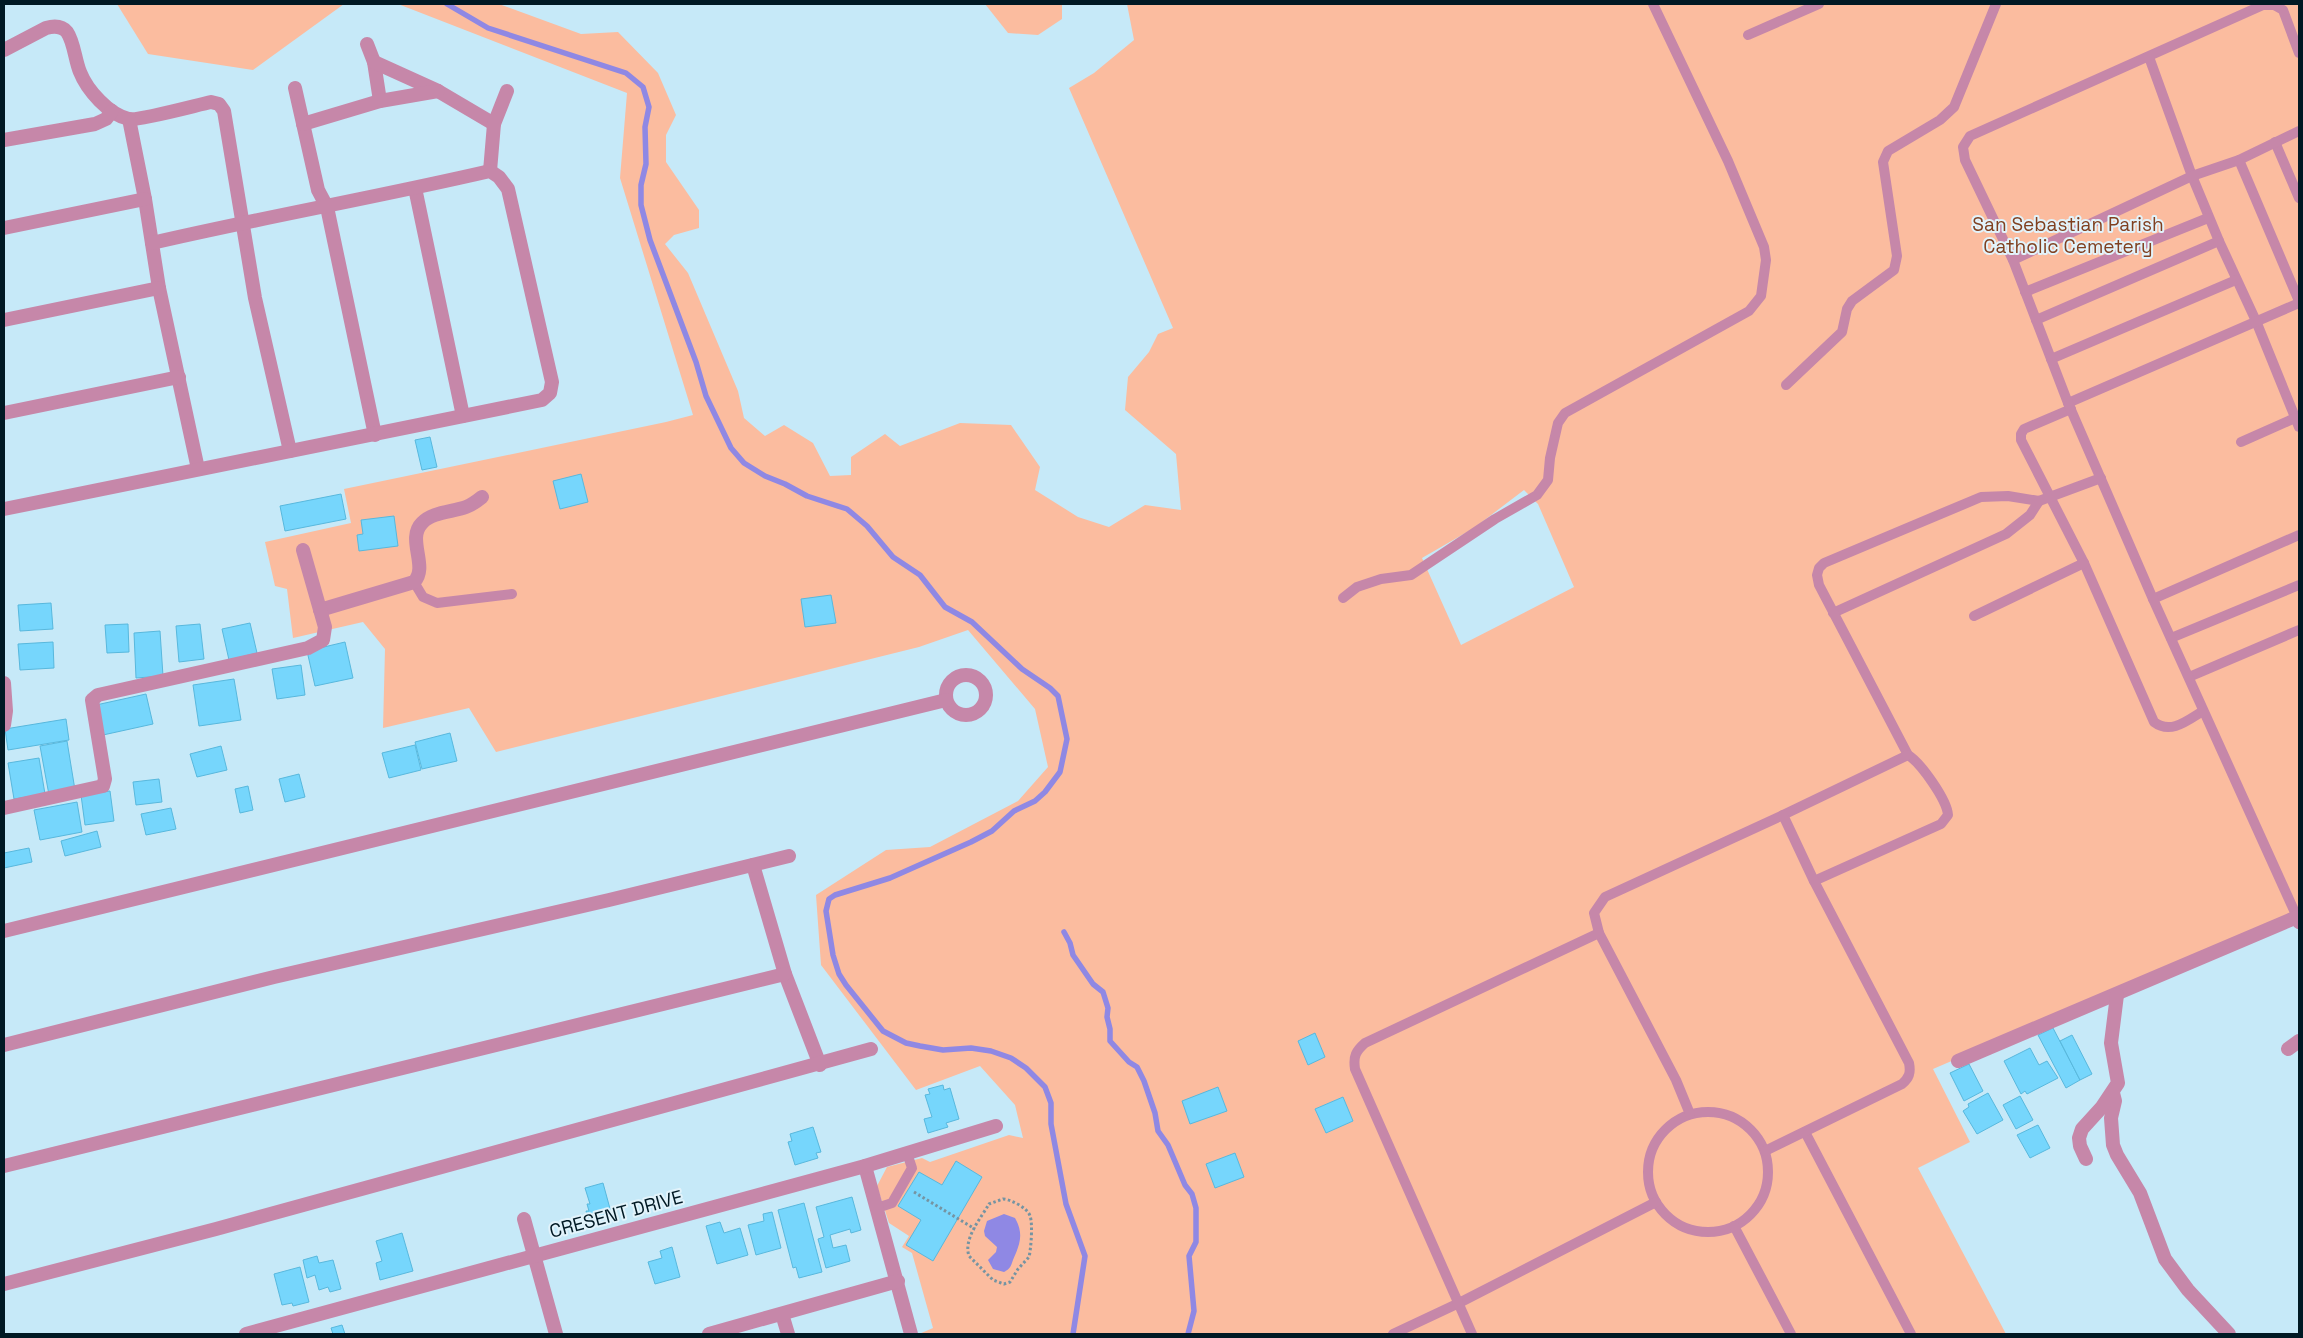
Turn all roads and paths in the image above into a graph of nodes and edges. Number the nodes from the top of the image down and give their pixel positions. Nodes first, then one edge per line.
1 (1653, 4) edge
2 (1819, 4) edge
3 (1996, 4) edge
4 (1748, 36) dead end
5 (368, 44) dead end
6 (4, 50) edge
7 (2299, 53) edge
8 (2149, 57) junction
9 (374, 62) junction
10 (295, 88) dead end
11 (438, 91) junction
12 (507, 91) dead end
13 (380, 102) junction
14 (112, 111) junction
15 (130, 119) junction
16 (303, 124) junction
17 (494, 124) junction
18 (2299, 133) edge
19 (4, 140) edge
20 (2275, 142) junction
21 (2239, 160) junction
22 (490, 171) junction
23 (2192, 176) junction
24 (415, 188) junction
25 (2299, 198) edge
26 (145, 199) junction
27 (327, 207) junction
28 (2208, 218) junction
29 (244, 222) junction
30 (4, 228) edge
31 (2219, 241) junction
32 (152, 243) junction
33 (2013, 260) junction
34 (2236, 280) junction
35 (159, 288) junction
36 (2025, 292) junction
37 (2299, 302) edge
38 (4, 320) edge
39 (2036, 320) junction
40 (2256, 321) junction
41 (2051, 359) junction
42 (179, 377) junction
43 (1786, 386) dead end
44 (2070, 406) junction
45 (4, 413) edge
46 (463, 416) junction
47 (2297, 422) edge
48 (375, 435) junction
49 (2241, 442) dead end
50 (290, 452) junction
51 (198, 469) junction
52 (2101, 478) junction
53 (2050, 496) junction
54 (482, 497) dead end
55 (2039, 501) junction
56 (4, 509) edge
57 (2299, 535) edge
58 (303, 550) dead end
59 (2084, 563) junction
60 (414, 582) junction
61 (2299, 585) edge
62 (512, 594) dead end
63 (1343, 598) dead end
64 (2153, 598) junction
65 (320, 610) junction
66 (1833, 613) junction
67 (1974, 616) dead end
68 (2299, 630) edge
69 (2171, 638) junction
70 (2189, 677) junction
71 (4, 683) edge
72 (946, 700) dead end
73 (2203, 711) junction
74 (4, 725) edge
75 (1908, 755) junction
76 (4, 808) edge
77 (1783, 816) junction
78 (789, 856) dead end
79 (752, 865) junction
80 (1814, 880) junction
81 (2298, 920) edge
82 (4, 931) edge
83 (1599, 933) junction
84 (785, 974) junction
85 (2117, 995) junction
86 (2299, 1041) edge
87 (4, 1045) edge
88 (871, 1049) dead end
89 (2288, 1049) dead end
90 (1958, 1061) dead end
91 (820, 1065) junction
92 (2113, 1093) junction
93 (1690, 1114) junction
94 (996, 1126) dead end
95 (1805, 1132) junction
96 (1764, 1150) junction
97 (907, 1153) junction
98 (2086, 1159) dead end
99 (4, 1166) edge
100 (865, 1166) junction
101 (902, 1185) junction
102 (1656, 1202) junction
103 (877, 1208) junction
104 (524, 1219) dead end
105 (1734, 1226) junction
106 (975, 1229) junction
107 (535, 1255) junction
108 (898, 1281) junction
109 (4, 1284) edge
110 (1458, 1303) junction
111 (782, 1314) junction
112 (246, 1334) edge
113 (556, 1334) edge
114 (709, 1334) edge
115 (788, 1334) edge
116 (911, 1334) edge
117 (1393, 1334) edge
118 (1472, 1334) edge
119 (1791, 1334) edge
120 (1911, 1334) edge
121 (2229, 1334) edge

1 - 63 lane
2 - 4 lane
3 - 43 lane
5 - 9 street
6 - 14 street
7 - 8 lane
8 - 23 lane
8 - 33 lane
9 - 11 street
9 - 13 street
10 - 16 street
11 - 13 street
11 - 17 street
12 - 17 street
13 - 16 street
14 - 15 street
14 - 19 street
15 - 26 street
15 - 29 street
16 - 27 street
17 - 22 street
18 - 20 lane
20 - 21 lane
20 - 25 lane
21 - 23 lane
21 - 37 lane
22 - 24 street
22 - 46 street
23 - 28 lane
23 - 33 lane
24 - 27 street
24 - 46 street
26 - 30 street
26 - 32 street
27 - 29 street
27 - 48 street
28 - 31 lane
28 - 36 lane
29 - 32 street
29 - 50 street
31 - 34 lane
31 - 39 lane
32 - 35 street
33 - 36 lane
34 - 40 lane
34 - 41 lane
35 - 38 street
35 - 42 street
36 - 39 lane
37 - 40 lane
39 - 41 lane
40 - 44 lane
40 - 47 lane
41 - 44 lane
42 - 45 street
42 - 51 street
44 - 52 lane
44 - 53 lane
46 - 48 street
47 - 49 lane
48 - 50 street
50 - 51 street
51 - 56 street
52 - 53 lane
52 - 64 lane
53 - 55 lane
53 - 59 lane
54 - 60 street
55 - 66 lane
55 - 66 lane
57 - 64 lane
58 - 65 street
59 - 67 lane
59 - 73 lane
60 - 62 lane
60 - 65 street
61 - 69 lane
64 - 69 lane
65 - 76 street
66 - 75 lane
68 - 70 lane
69 - 70 lane
70 - 73 lane
71 - 74 street
72 - 82 street
73 - 81 lane
75 - 77 lane
75 - 80 lane
77 - 80 lane
77 - 83 lane
78 - 79 street
79 - 84 street
79 - 87 street
80 - 95 lane
81 - 85 street
83 - 93 lane
83 - 110 lane
84 - 91 street
84 - 99 street
85 - 90 street
85 - 92 street
86 - 89 street
88 - 91 street
91 - 109 street
92 - 98 street
92 - 121 street
93 - 96 lane
93 - 102 lane
94 - 97 street, CRESENT DRIVE
95 - 96 lane
95 - 120 lane
96 - 105 lane
97 - 100 street, CRESENT DRIVE
97 - 101 lane
100 - 103 street
100 - 107 street, CRESENT DRIVE
101 - 103 lane
101 - 106 path
102 - 105 lane
102 - 110 lane
103 - 108 street
104 - 107 street
105 - 119 lane
106 - 106 path
107 - 112 street, CRESENT DRIVE
107 - 113 street
108 - 111 street
108 - 116 street
110 - 117 lane
110 - 118 lane
111 - 114 street
111 - 115 street

